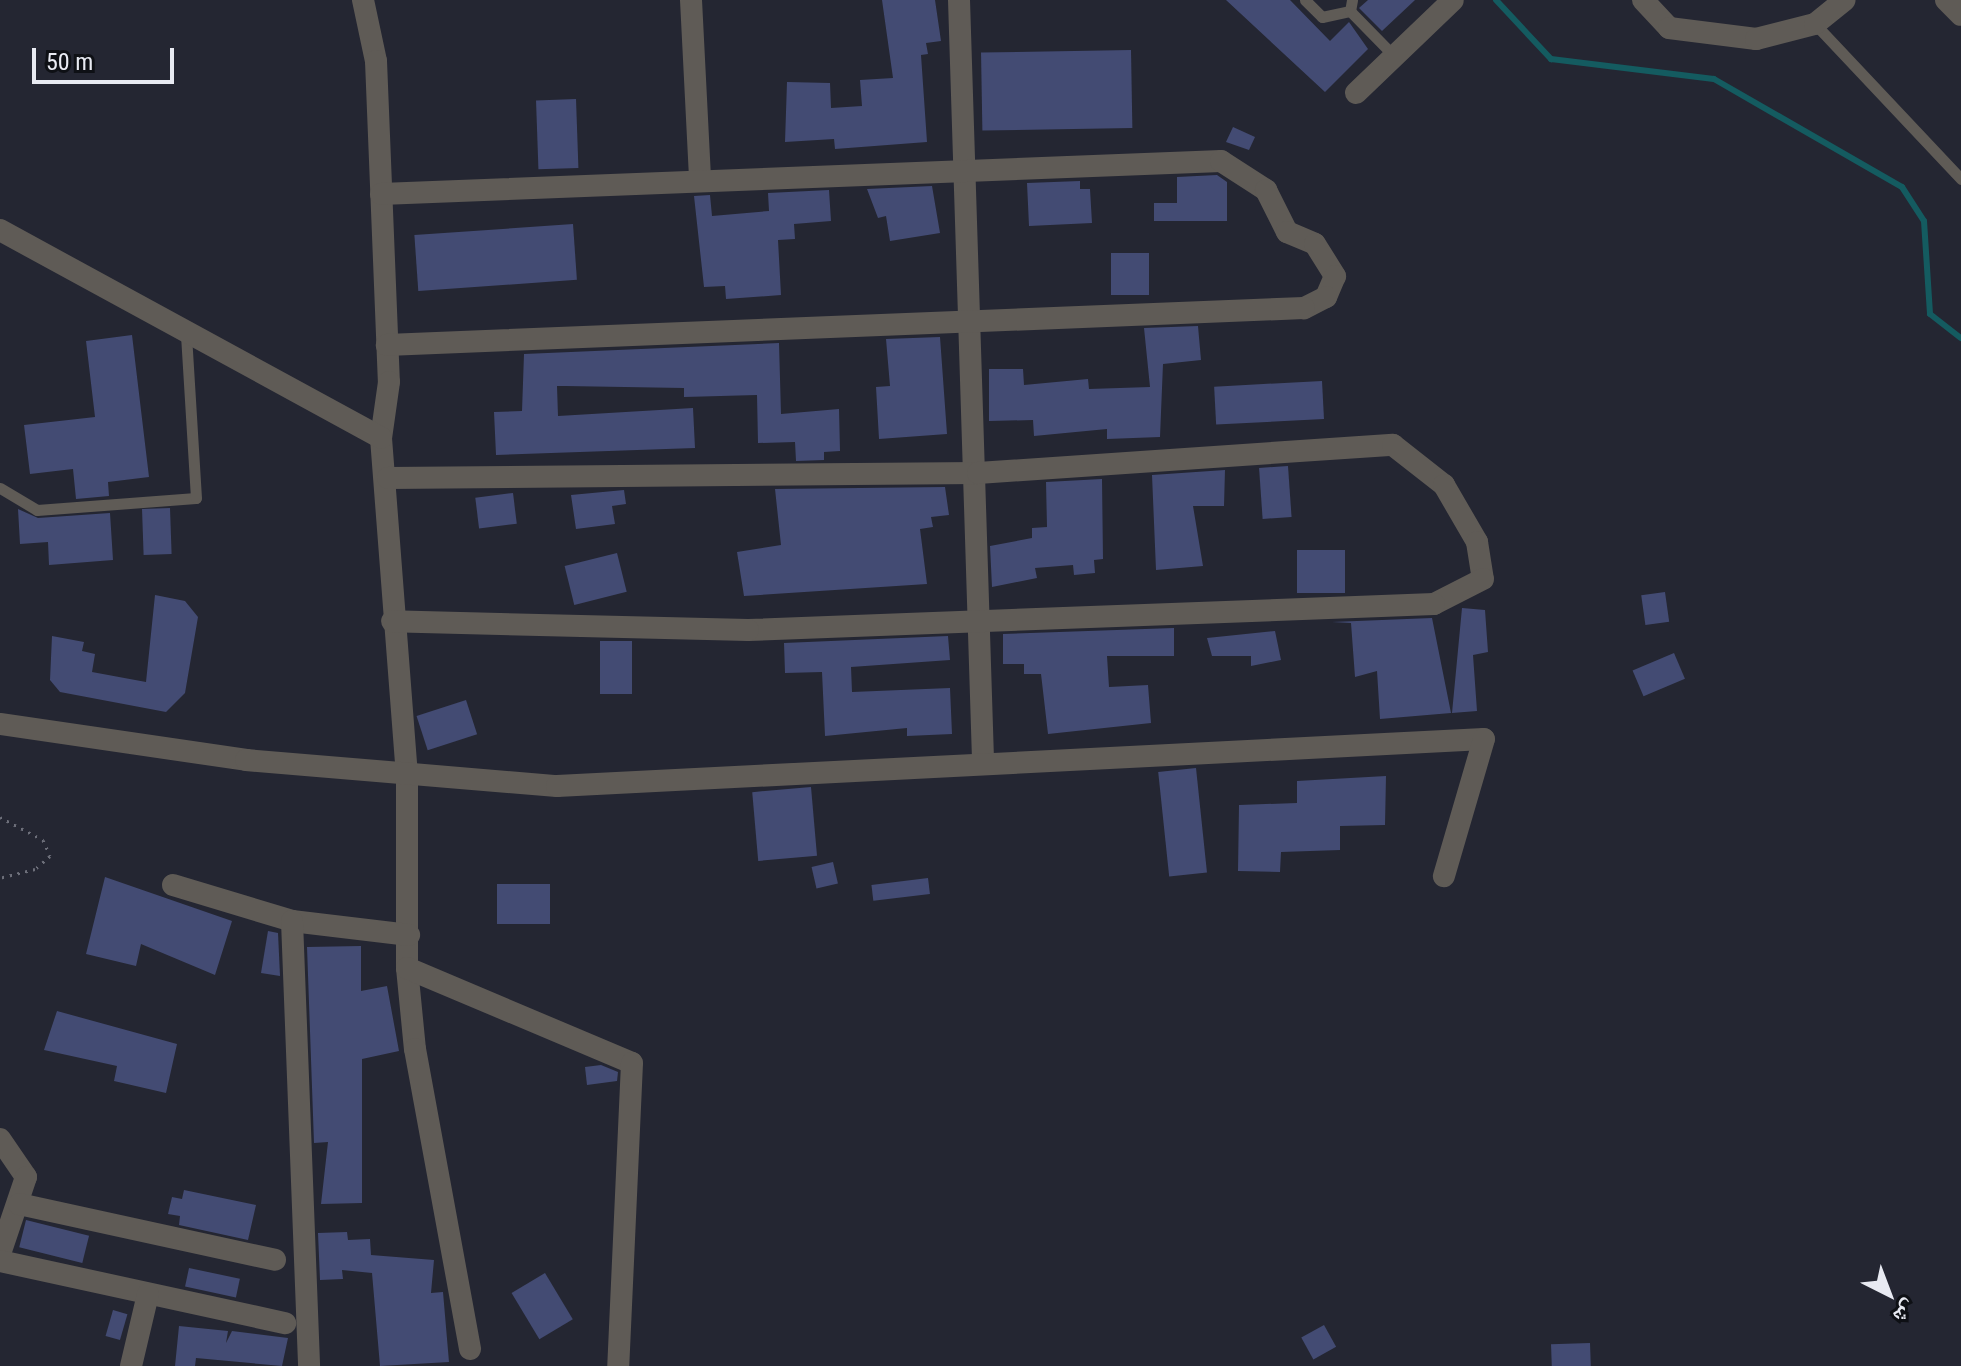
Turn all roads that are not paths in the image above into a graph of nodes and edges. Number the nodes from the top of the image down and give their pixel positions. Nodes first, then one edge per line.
1 (363, 0) edge
2 (691, 0) edge
3 (959, 0) edge
4 (1305, 0) edge
5 (1453, 0) edge
6 (1643, 0) edge
7 (1845, 0) edge
8 (1946, 0) edge
9 (1351, 5) edge
10 (1961, 15) edge
11 (1815, 24) junction
12 (1395, 57) junction
13 (1356, 93) dead end
14 (966, 171) junction
15 (700, 177) junction
16 (1961, 179) edge
17 (381, 194) junction
18 (0, 230) edge
19 (972, 319) junction
20 (186, 335) junction
21 (387, 345) junction
22 (381, 438) junction
23 (978, 473) junction
24 (388, 478) junction
25 (0, 488) edge
26 (984, 619) junction
27 (392, 621) junction
28 (0, 724) edge
29 (983, 760) junction
30 (407, 773) junction
31 (1444, 876) dead end
32 (173, 885) dead end
33 (292, 921) junction
34 (409, 935) junction
35 (407, 968) junction
36 (0, 1139) edge
37 (19, 1204) junction
38 (0, 1254) edge
39 (275, 1260) dead end
40 (0, 1261) edge
41 (148, 1294) junction
42 (285, 1323) dead end
43 (470, 1349) dead end
44 (131, 1366) edge
45 (309, 1366) edge
46 (618, 1366) edge

1 - 17 street
2 - 15 street
3 - 14 street
4 - 9 lane
5 - 12 street
6 - 11 street
7 - 11 street
8 - 10 street
9 - 12 lane
11 - 16 lane
12 - 13 street
14 - 15 street
14 - 19 street
14 - 19 street
15 - 17 street
17 - 21 street
18 - 20 street
19 - 21 street
19 - 23 street
20 - 22 street
20 - 25 lane
21 - 22 street
22 - 24 street
23 - 24 street
23 - 26 street
23 - 26 street
24 - 27 street
26 - 27 street
26 - 29 street
27 - 30 street
28 - 30 street
29 - 30 street
29 - 31 street
30 - 34 street
32 - 33 street
33 - 34 street
33 - 45 street
34 - 35 street
35 - 43 street
35 - 46 street
36 - 37 street
37 - 38 street
37 - 39 street
40 - 41 street
41 - 42 street
41 - 44 street

